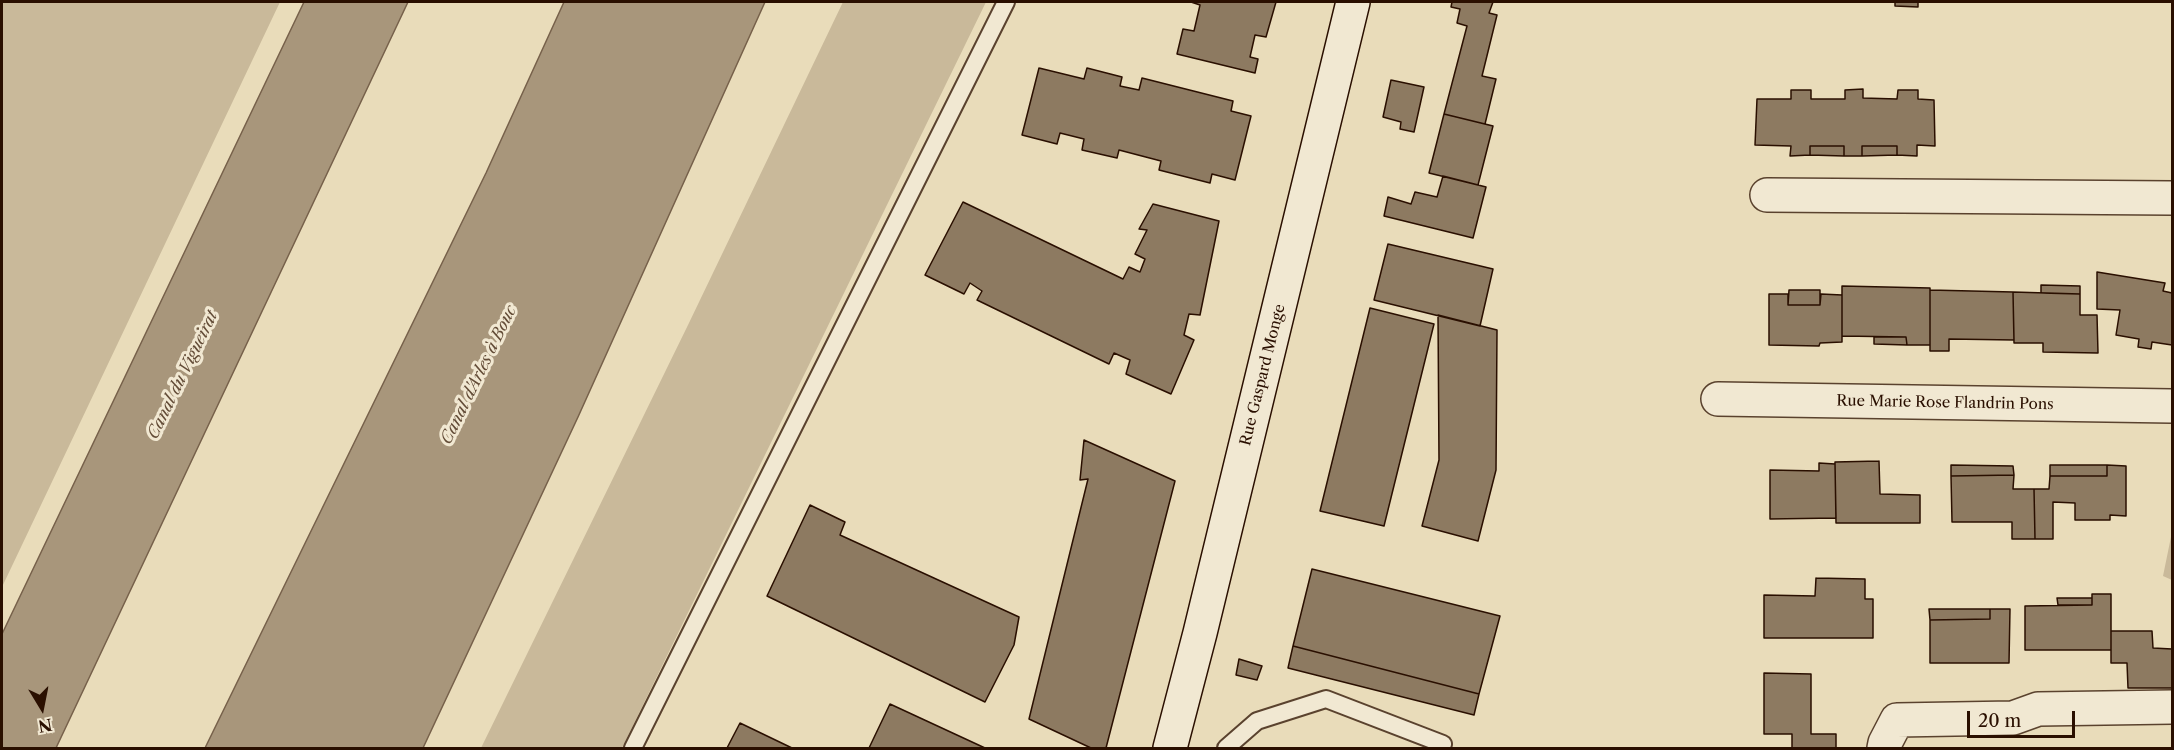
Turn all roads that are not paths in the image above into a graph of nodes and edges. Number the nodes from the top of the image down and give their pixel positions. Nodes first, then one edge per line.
1 (1006, 2) edge
2 (1353, 2) edge
3 (1767, 195) dead end
4 (2172, 198) edge
5 (1718, 399) dead end
6 (2172, 406) edge
7 (2172, 707) edge
8 (1891, 734) edge
9 (1443, 744) dead end
10 (633, 748) edge
11 (1170, 748) edge
12 (1226, 748) edge

1 - 10 lane
2 - 11 street, Rue Gaspard Monge
3 - 4 street
5 - 6 street, Rue Marie Rose Flandrin Pons
7 - 8 street
9 - 12 lane

